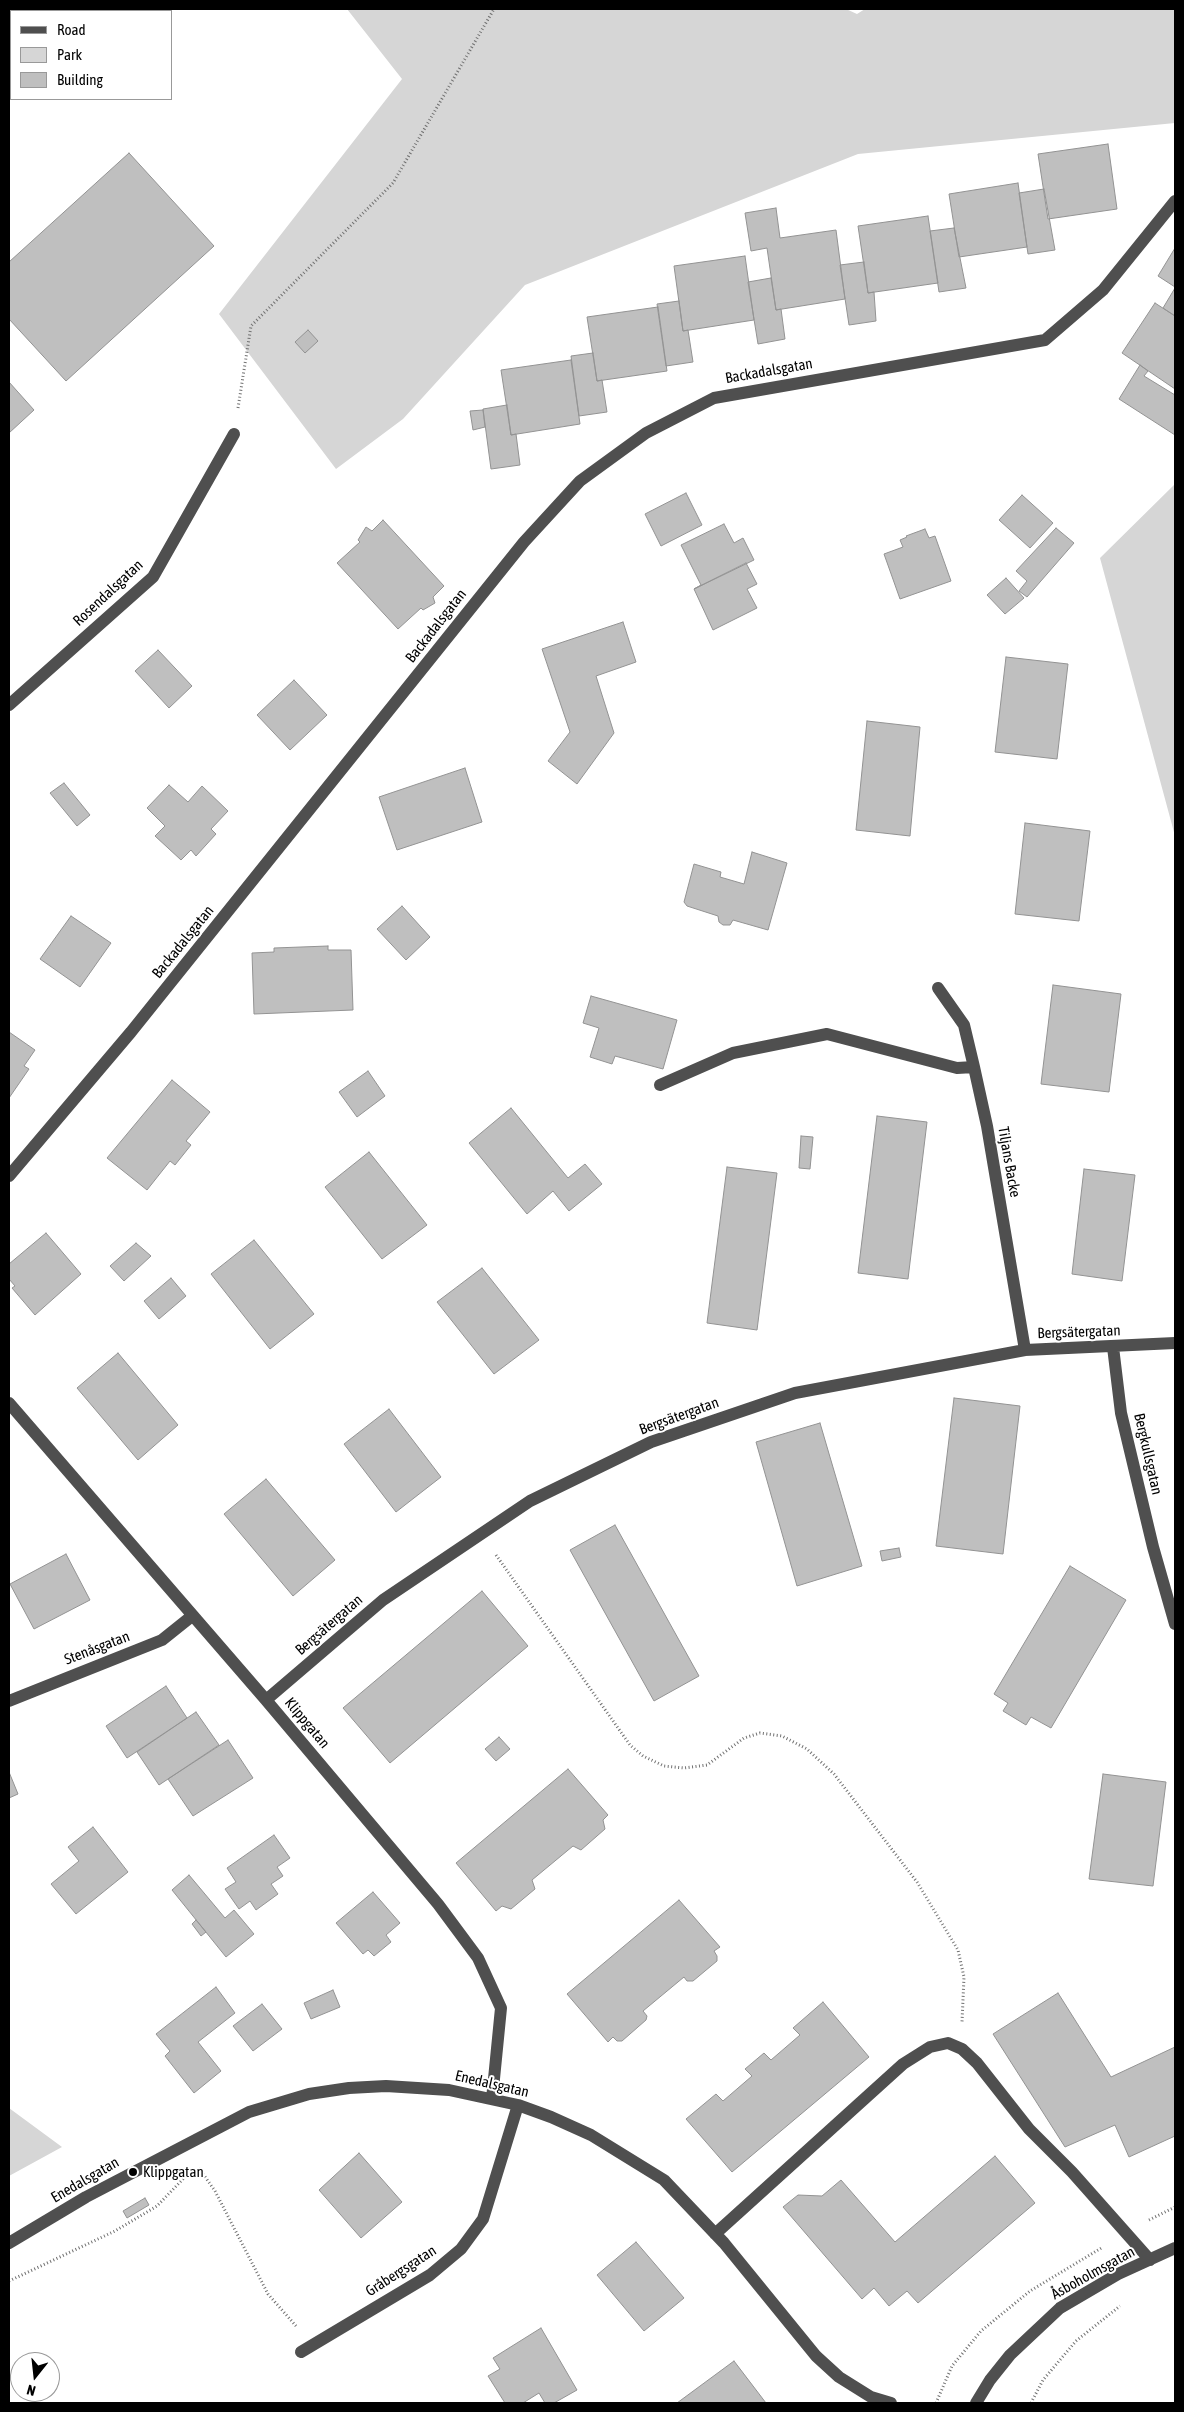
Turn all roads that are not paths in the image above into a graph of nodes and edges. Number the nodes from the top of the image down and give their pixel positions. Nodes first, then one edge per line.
1 (1175, 201) edge
2 (234, 434) road end
3 (9, 705) edge
4 (938, 988) dead end
5 (974, 1066) junction
6 (660, 1085) dead end
7 (9, 1176) edge
8 (1175, 1343) edge
9 (1113, 1347) junction
10 (1025, 1350) junction
11 (9, 1403) edge
12 (192, 1616) junction
13 (1175, 1624) edge
14 (266, 1700) junction
15 (9, 1701) edge
16 (492, 2099) junction
17 (518, 2105) junction
18 (715, 2234) junction
19 (9, 2243) edge
20 (1175, 2248) edge
21 (1150, 2260) junction
22 (301, 2352) dead end
23 (891, 2403) edge
24 (976, 2403) edge

1 - 7 street, Backadalsgatan
2 - 3 street, Rosendalsgatan
4 - 5 street, Tiljans Backe
5 - 6 street
5 - 10 street, Tiljans Backe
8 - 9 street, Bergsätergatan
9 - 10 street, Bergsätergatan
9 - 13 street, Bergkullsgatan
10 - 14 street, Bergsätergatan
11 - 12 street, Klippgatan
12 - 14 street, Klippgatan
12 - 15 street, Stenåsgatan
14 - 16 street, Klippgatan
16 - 17 street, Enedalsgatan
16 - 19 street, Enedalsgatan
17 - 18 street, Enedalsgatan
17 - 22 street, Gråbergsgatan
18 - 21 street
18 - 23 street, Enedalsgatan
20 - 21 street, Åsboholmsgatan
21 - 24 street, Åsboholmsgatan

